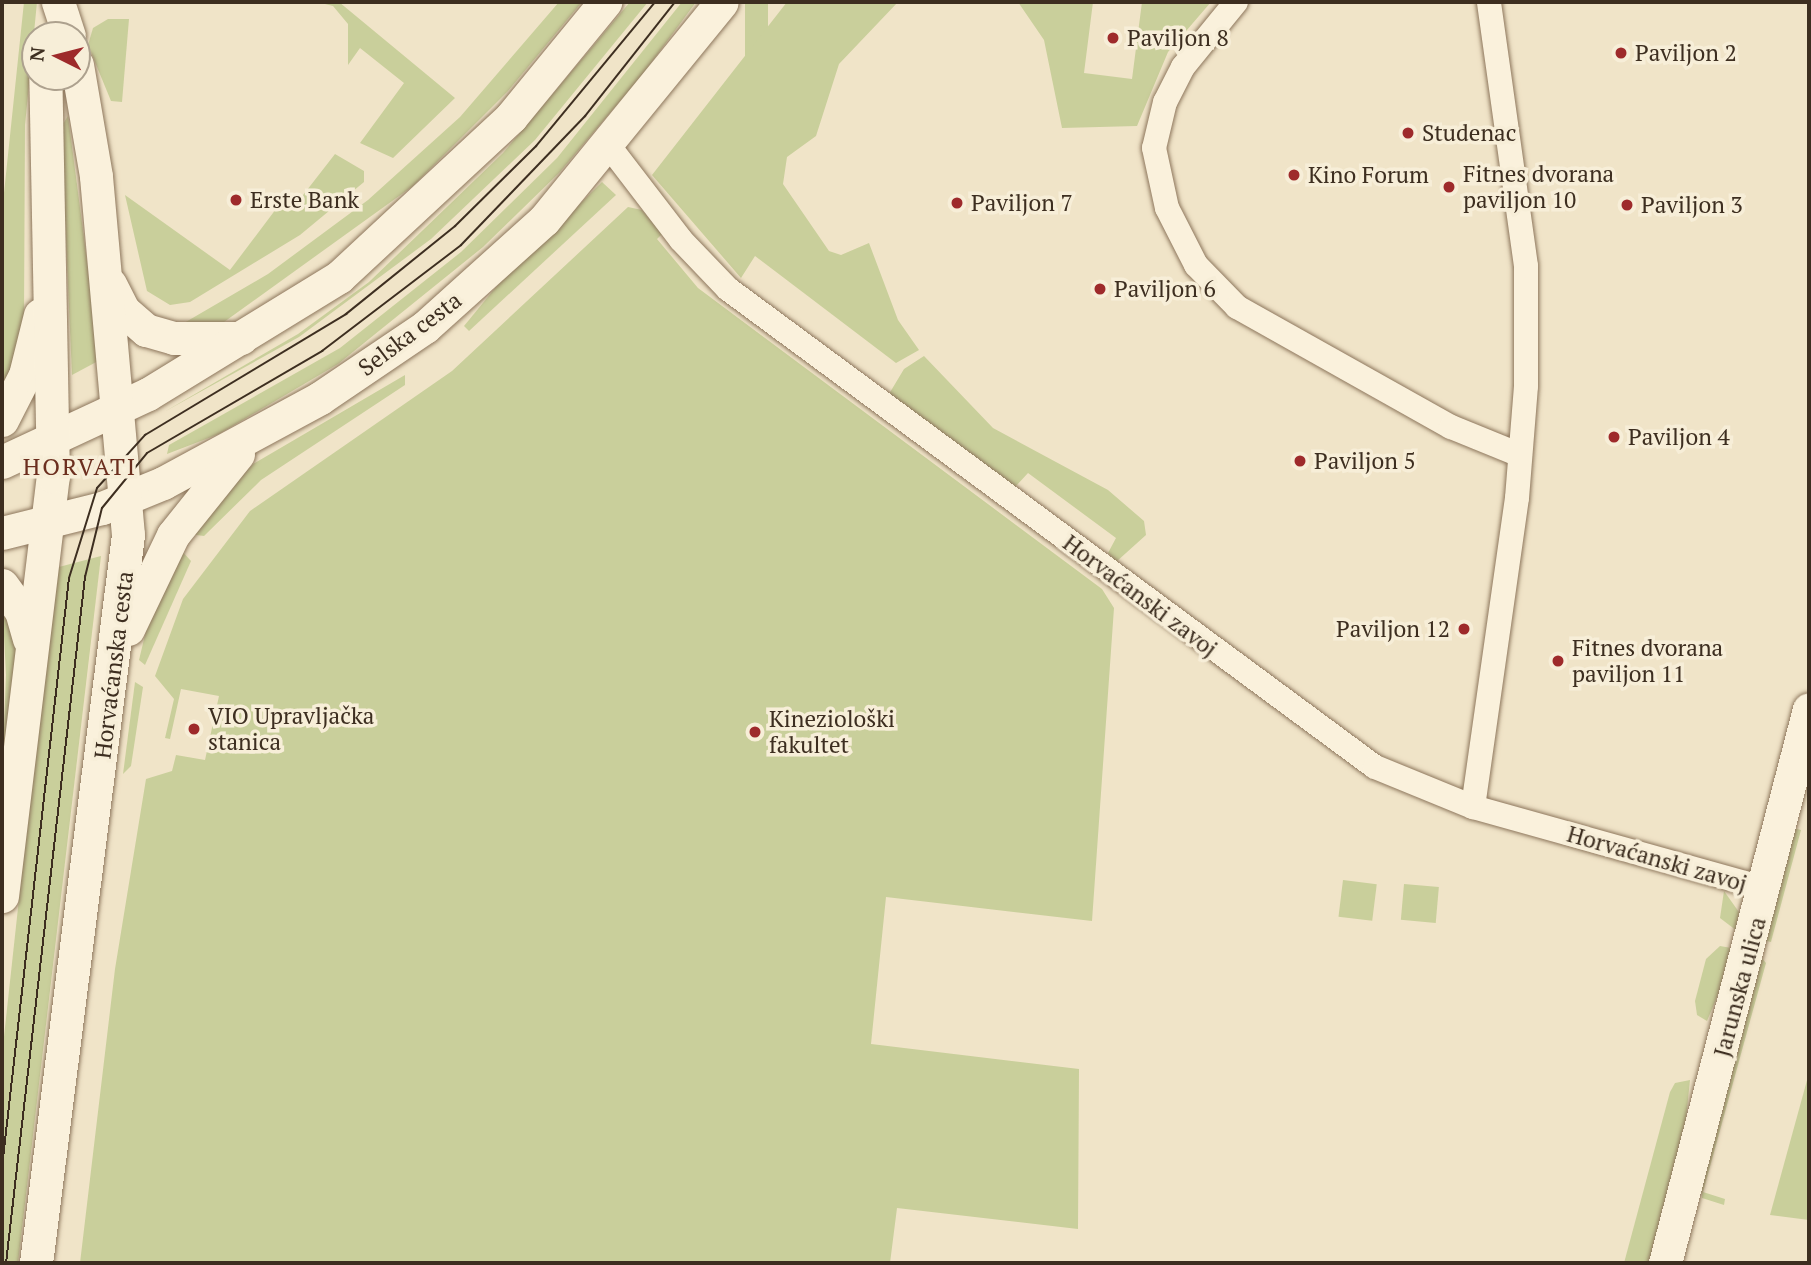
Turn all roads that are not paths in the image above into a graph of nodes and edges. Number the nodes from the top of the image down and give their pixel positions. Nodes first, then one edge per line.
1 (58, 2) edge
2 (606, 2) edge
3 (722, 2) edge
4 (1236, 2) edge
5 (1489, 2) edge
6 (53, 21) edge
7 (64, 21) edge
8 (45, 91) edge
9 (81, 91) edge
10 (609, 146) junction
11 (49, 261) junction
12 (105, 268) junction
13 (253, 335) junction
14 (120, 409) junction
15 (2, 420) edge
16 (261, 430) junction
17 (54, 441) junction
18 (1520, 455) junction
19 (2, 461) edge
20 (128, 499) junction
21 (47, 523) junction
22 (2, 533) edge
23 (2, 585) edge
24 (31, 644) junction
25 (114, 663) junction
26 (1809, 709) edge
27 (1473, 807) junction
28 (1766, 889) junction
29 (2, 896) edge
30 (36, 1263) edge
31 (1665, 1263) edge

1 - 6 street
1 - 7 street
2 - 13 street
3 - 10 street, Selska cesta
4 - 18 street
5 - 18 street
8 - 11 street
9 - 12 street, Horvaćanska cesta
10 - 16 street, Selska cesta
10 - 27 street, Horvaćanski zavoj
11 - 15 street
11 - 17 street
12 - 13 street
12 - 14 street, Horvaćanska cesta
13 - 14 street
14 - 17 street
14 - 20 street, Horvaćanska cesta
16 - 20 street, Selska cesta
16 - 25 street
17 - 19 street
17 - 21 street
18 - 27 street
20 - 21 street, Selska cesta
20 - 25 street, Horvaćanska cesta
21 - 22 street, Selska cesta
21 - 24 street
23 - 24 street
24 - 29 street
25 - 30 street, Horvaćanska cesta
26 - 28 street, Jarunska ulica
27 - 28 street, Horvaćanski zavoj
28 - 31 street, Jarunska ulica

